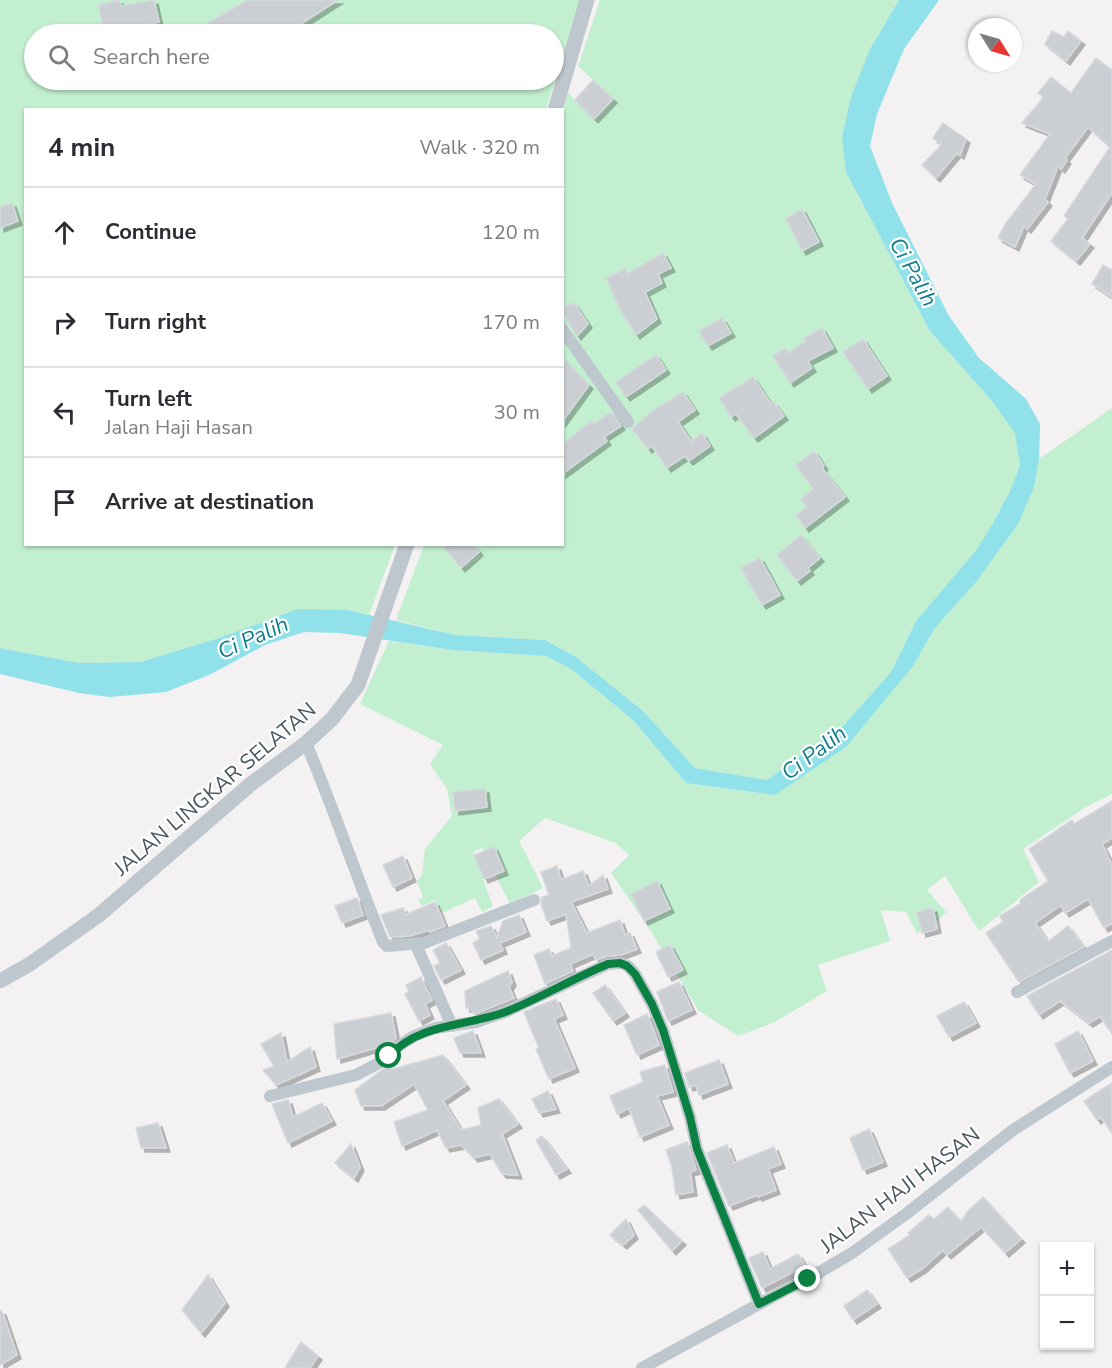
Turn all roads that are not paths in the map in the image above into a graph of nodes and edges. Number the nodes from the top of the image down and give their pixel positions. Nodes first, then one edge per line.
1 (587, 0) edge
2 (564, 79) edge
3 (561, 90) edge
4 (556, 108) edge
5 (564, 332) edge
6 (628, 422) dead end
7 (406, 546) edge
8 (306, 743) junction
9 (534, 900) dead end
10 (1112, 941) edge
11 (416, 945) junction
12 (0, 981) edge
13 (1017, 992) dead end
14 (452, 1026) junction
15 (1112, 1067) edge
16 (270, 1096) dead end
17 (759, 1304) junction
18 (642, 1368) edge

1 - 2 street
3 - 4 street
5 - 6 street
7 - 8 street, JALAN LINGKAR SELATAN
8 - 11 street
8 - 12 street, JALAN LINGKAR SELATAN
9 - 11 street
10 - 13 street
11 - 14 street
14 - 16 street
14 - 17 street
15 - 17 street, JALAN HAJI HASAN
17 - 18 street, JALAN HAJI HASAN

